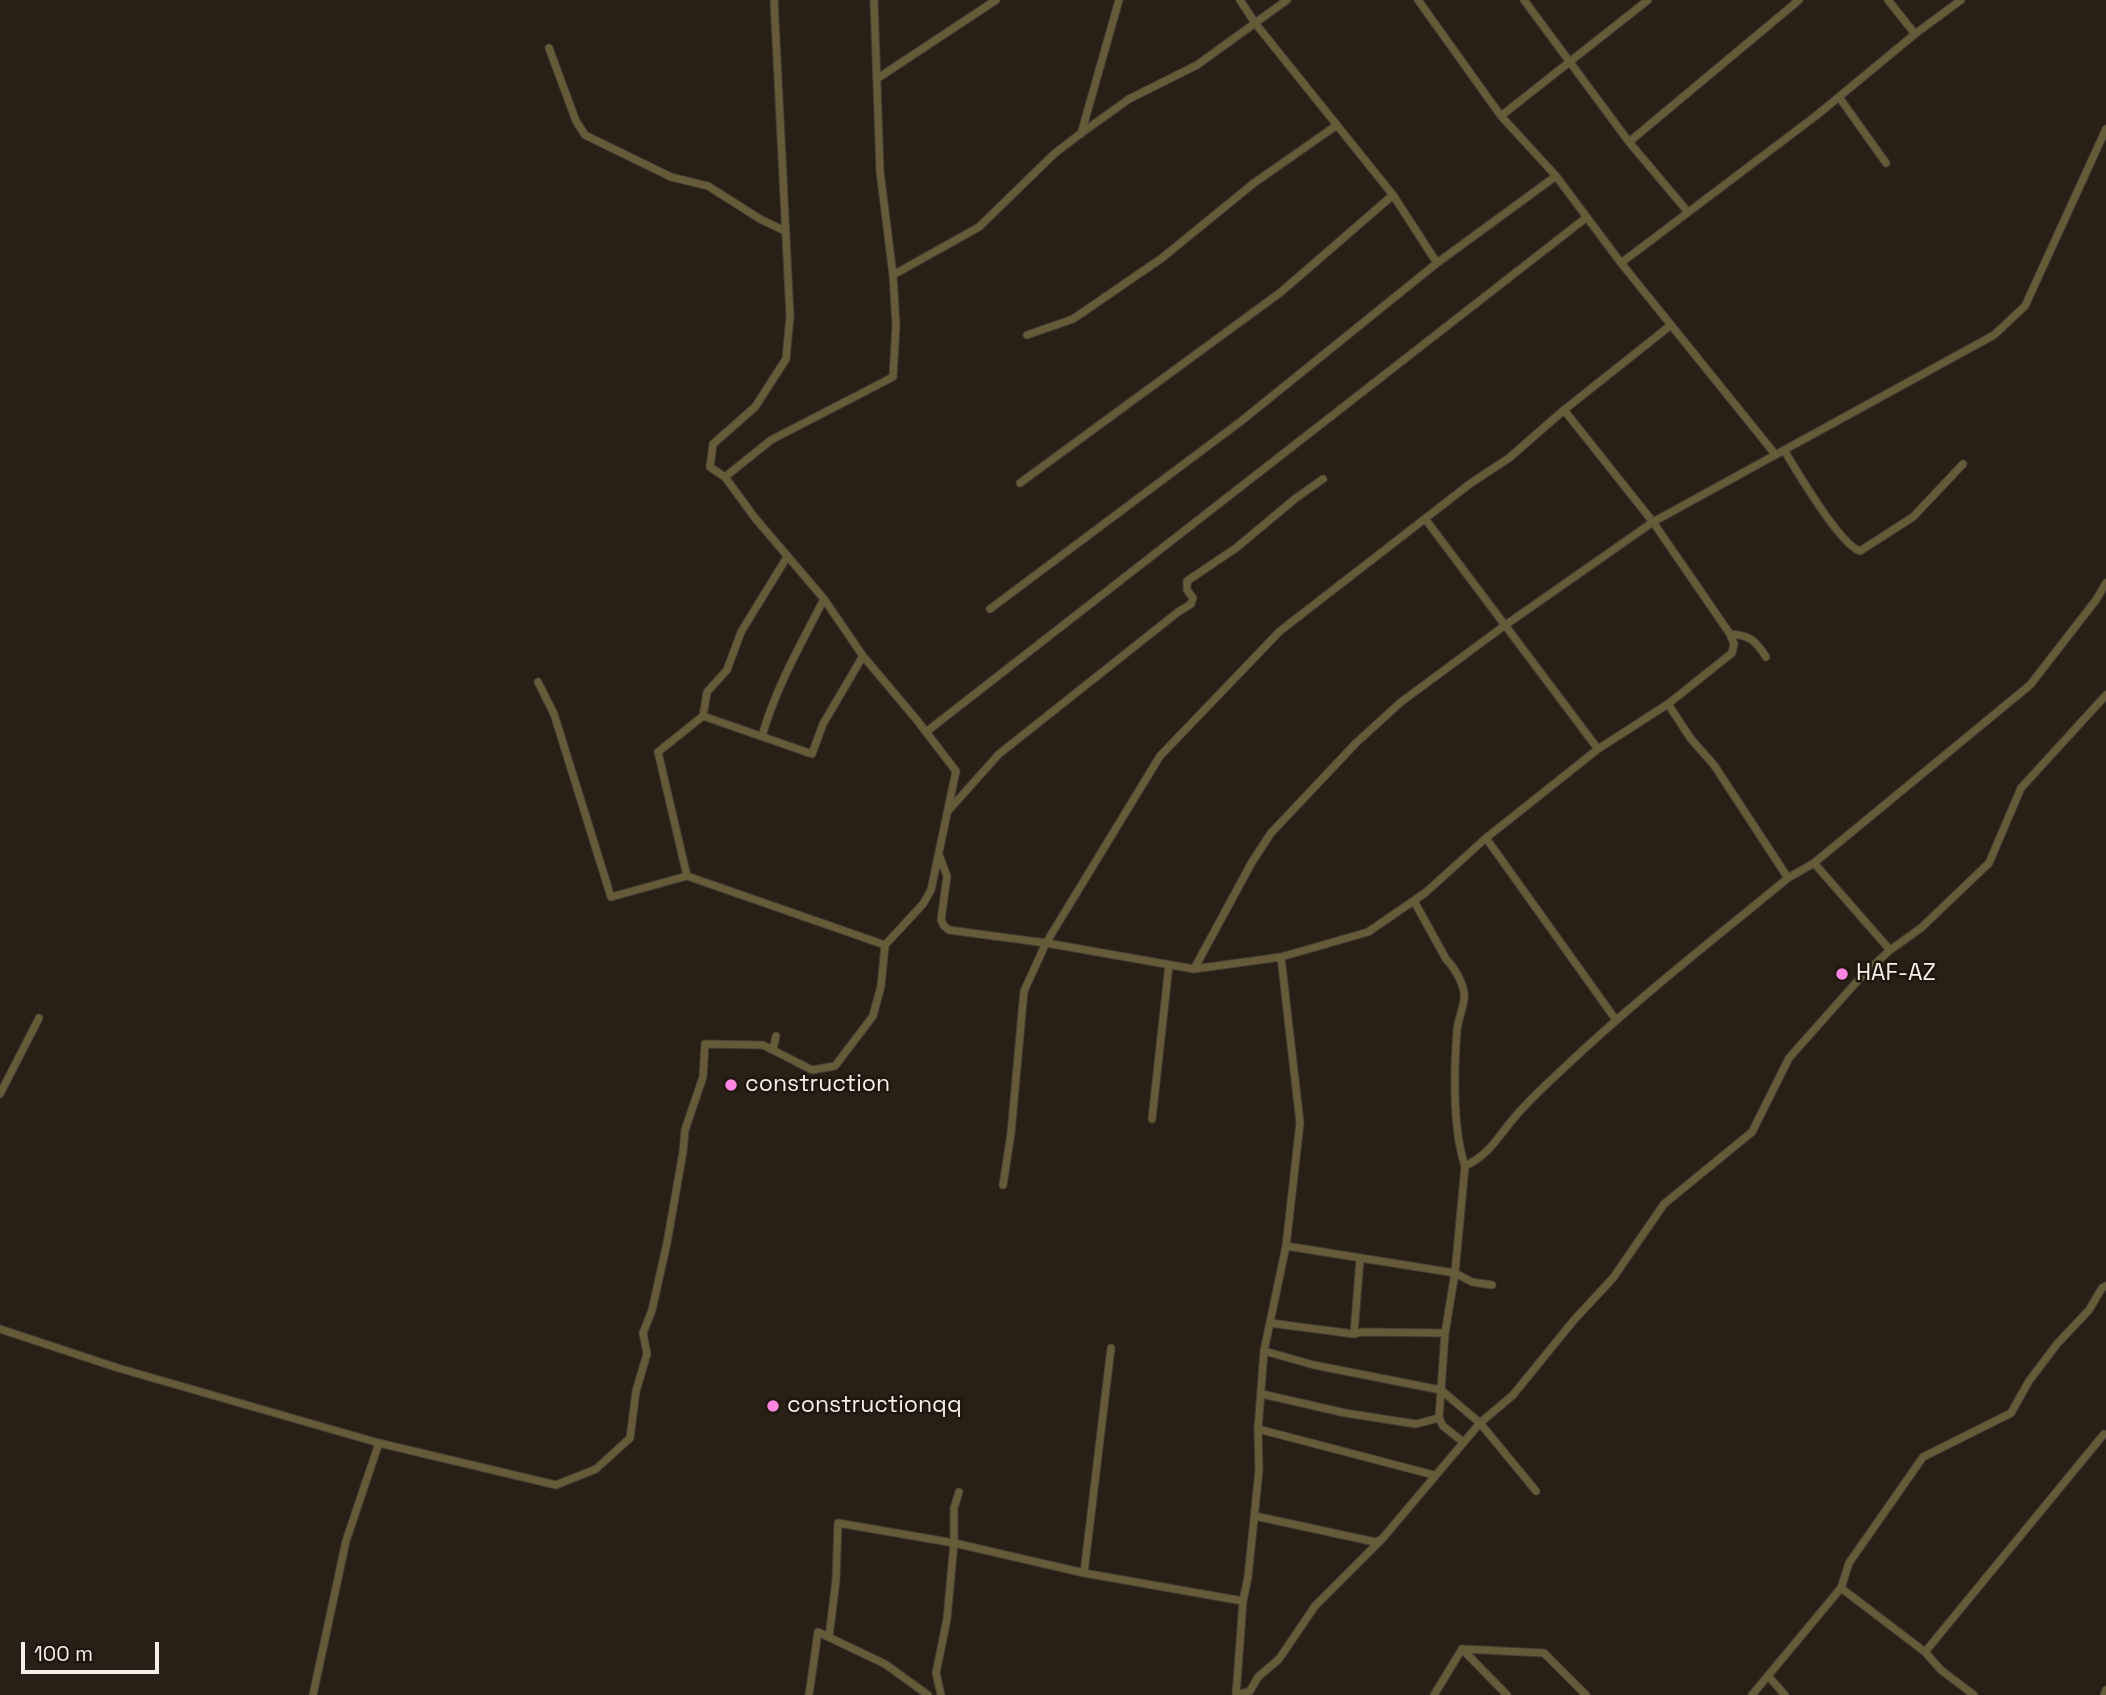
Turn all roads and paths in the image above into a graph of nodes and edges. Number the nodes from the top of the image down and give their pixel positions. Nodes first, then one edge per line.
1 (774, 0) edge
2 (874, 0) edge
3 (996, 0) edge
4 (1119, 0) edge
5 (1240, 0) edge
6 (1287, 0) edge
7 (1418, 0) edge
8 (1524, 0) edge
9 (1648, 0) edge
10 (1799, 0) edge
11 (1888, 0) edge
12 (1961, 0) edge
13 (1255, 23) junction
14 (1916, 34) junction
15 (549, 48) dead end
16 (1569, 63) junction
17 (878, 78) junction
18 (1839, 97) junction
19 (1501, 116) junction
20 (1336, 125) junction
21 (2106, 129) edge
22 (1080, 135) junction
23 (1629, 142) junction
24 (1886, 163) dead end
25 (1556, 176) junction
26 (1393, 195) junction
27 (1688, 212) junction
28 (1587, 217) junction
29 (785, 232) junction
30 (1437, 263) junction
31 (1621, 263) junction
32 (893, 275) junction
33 (1671, 325) junction
34 (1027, 335) dead end
35 (1564, 410) junction
36 (1783, 450) junction
37 (1775, 454) junction
38 (1963, 464) dead end
39 (725, 477) junction
40 (1323, 479) dead end
41 (1020, 483) dead end
42 (1426, 520) junction
43 (1653, 522) junction
44 (787, 556) junction
45 (2106, 583) edge
46 (824, 599) junction
47 (990, 609) dead end
48 (1504, 625) junction
49 (1730, 634) junction
50 (863, 656) junction
51 (1766, 657) dead end
52 (538, 682) dead end
53 (2106, 695) edge
54 (1668, 704) junction
55 (703, 716) junction
56 (926, 732) junction
57 (762, 736) junction
58 (1598, 749) junction
59 (947, 811) junction
60 (1486, 838) junction
61 (939, 855) junction
62 (1814, 863) junction
63 (687, 876) junction
64 (1788, 878) junction
65 (1414, 901) junction
66 (1046, 943) junction
67 (884, 945) junction
68 (1890, 950) junction
69 (1281, 957) junction
70 (1170, 965) junction
71 (1194, 969) junction
72 (38, 1018) dead end
73 (1616, 1020) junction
74 (776, 1036) dead end
75 (773, 1050) junction
76 (0, 1094) edge
77 (1152, 1119) dead end
78 (1465, 1166) junction
79 (1003, 1185) dead end
80 (1286, 1246) junction
81 (1360, 1259) junction
82 (1455, 1273) junction
83 (1492, 1285) dead end
84 (2106, 1286) edge
85 (1270, 1323) junction
86 (0, 1329) edge
87 (1445, 1333) junction
88 (1354, 1334) junction
89 (1111, 1348) dead end
90 (1264, 1351) junction
91 (1441, 1390) junction
92 (1262, 1394) junction
93 (1439, 1418) junction
94 (1480, 1423) junction
95 (1258, 1429) junction
96 (2104, 1434) edge
97 (1464, 1442) junction
98 (379, 1443) junction
99 (1434, 1475) junction
100 (1536, 1490) dead end
101 (958, 1492) dead end
102 (1255, 1516) junction
103 (1382, 1539) junction
104 (954, 1543) junction
105 (1084, 1573) junction
106 (1841, 1587) junction
107 (1243, 1601) junction
108 (829, 1637) junction
109 (1462, 1649) junction
110 (1924, 1651) junction
111 (1769, 1676) junction
112 (2106, 1690) edge
113 (313, 1695) edge
114 (809, 1695) edge
115 (928, 1695) edge
116 (941, 1695) edge
117 (1236, 1695) edge
118 (1434, 1695) edge
119 (1507, 1695) edge
120 (1586, 1695) edge
121 (1752, 1695) edge
122 (1786, 1695) edge
123 (1974, 1695) edge
124 (2104, 1695) edge

1 - 29 street
2 - 17 street
3 - 17 street
4 - 22 street
5 - 13 street
6 - 13 street
7 - 19 street
8 - 16 street
9 - 16 street
10 - 23 street
11 - 14 street
12 - 14 street
13 - 20 street
13 - 22 street
14 - 18 street
15 - 29 street
16 - 19 street
16 - 23 street
17 - 32 street
18 - 24 street
18 - 27 street
19 - 25 street
20 - 26 street
20 - 34 street
21 - 36 street
22 - 32 street
23 - 27 street
25 - 28 street
25 - 30 street
26 - 30 street
26 - 41 street
27 - 31 street
28 - 31 street
28 - 56 street
29 - 39 street
30 - 47 street
31 - 33 street
32 - 39 street
33 - 35 street
33 - 37 street
35 - 42 street
35 - 43 street
36 - 37 street
36 - 38 street
37 - 43 street
39 - 44 street
40 - 59 street
42 - 48 street
42 - 66 street
43 - 48 street
43 - 49 street
44 - 46 street
44 - 55 street
45 - 62 street
46 - 50 street
46 - 57 street
48 - 58 street
48 - 71 street
49 - 51 street
49 - 54 street
50 - 56 street
50 - 57 street
52 - 63 street
53 - 68 street
54 - 58 street
54 - 64 street
55 - 57 street
55 - 63 street
56 - 59 street
58 - 60 street
59 - 61 street
60 - 65 street
60 - 73 street
61 - 66 street
61 - 67 street
62 - 64 street
62 - 68 street
63 - 67 street
64 - 73 street
65 - 69 street
65 - 78 street
66 - 70 street
66 - 79 street
67 - 75 street
68 - 94 street
69 - 71 street
69 - 80 street
70 - 71 street
70 - 77 street
72 - 76 street
73 - 78 street
74 - 75 street
75 - 98 street
78 - 82 street
80 - 81 street
80 - 85 street
81 - 82 street
81 - 88 street
82 - 83 street
82 - 87 street
84 - 106 street
85 - 88 street
85 - 90 street
86 - 98 street
87 - 88 street
87 - 91 street
89 - 105 street
90 - 91 street
90 - 92 street
91 - 93 street
91 - 94 street
92 - 93 street
92 - 95 street
93 - 97 street
94 - 97 street
94 - 100 street
95 - 99 street
95 - 102 street
96 - 110 street
97 - 99 street
98 - 113 street
99 - 103 street
101 - 104 street
102 - 103 street
102 - 107 street
103 - 117 street
104 - 105 street
104 - 108 street
104 - 116 street
105 - 107 street
106 - 110 street
106 - 111 street
107 - 117 street
108 - 114 street
108 - 115 street
109 - 118 street
109 - 119 street
109 - 120 street
110 - 123 street
111 - 121 street
111 - 122 street
112 - 124 street

